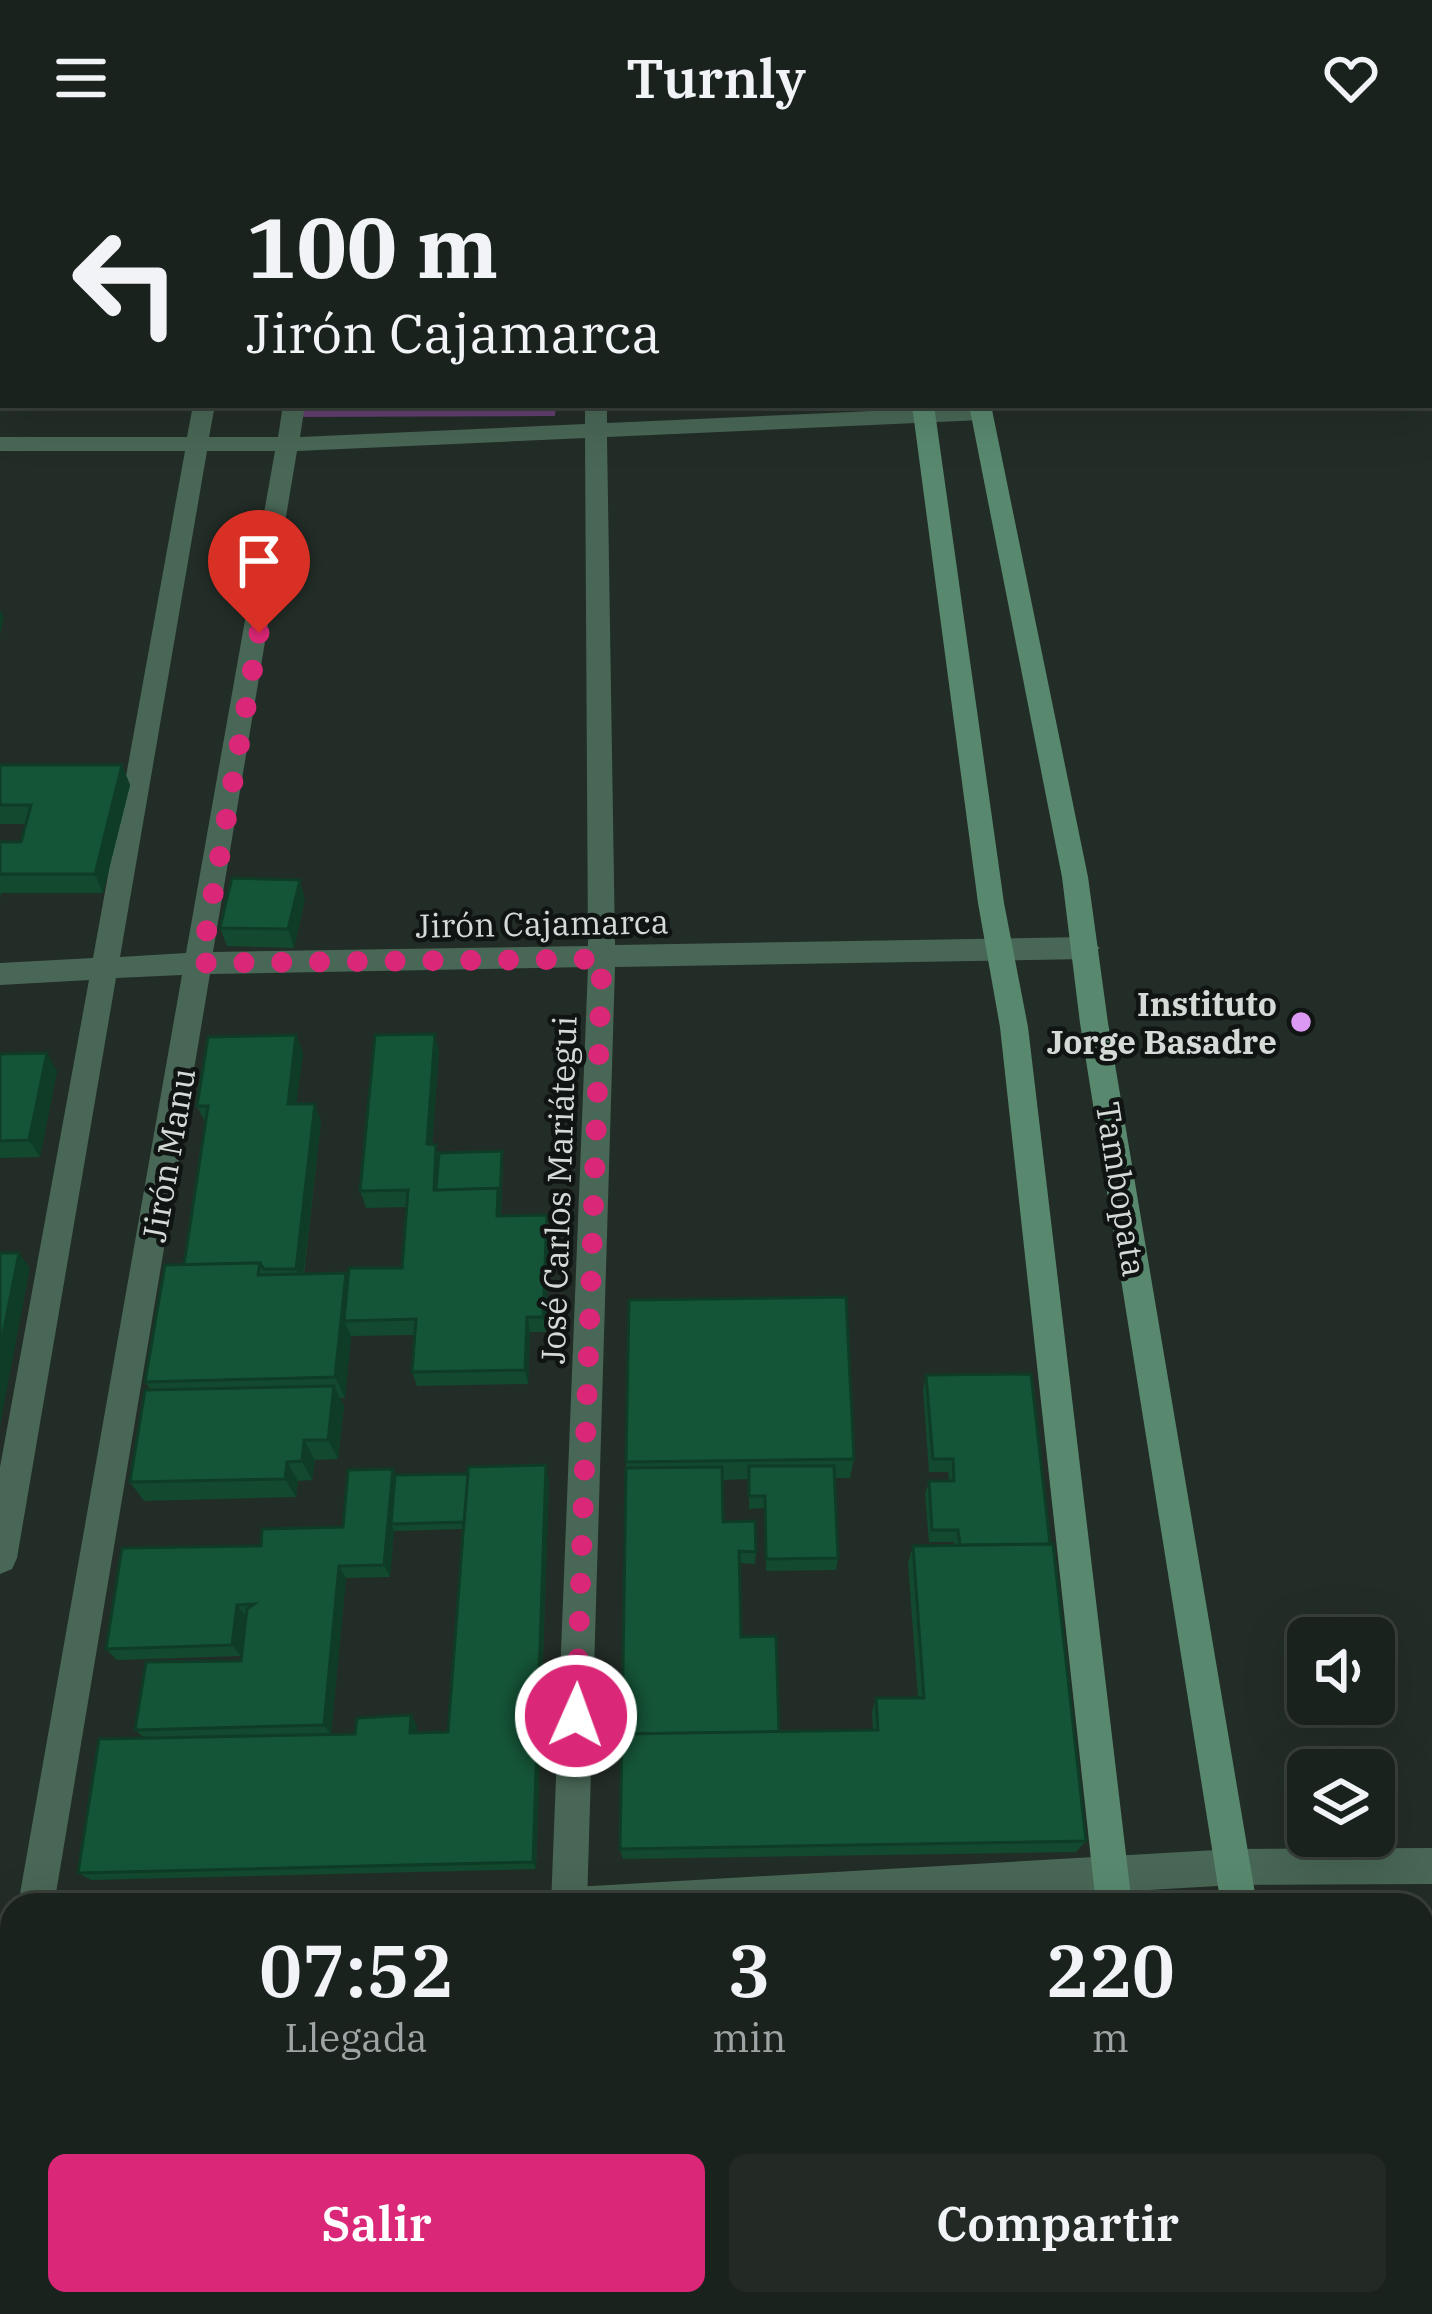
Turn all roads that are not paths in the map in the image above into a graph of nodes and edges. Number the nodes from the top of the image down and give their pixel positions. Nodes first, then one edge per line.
1 (203, 408) edge
2 (294, 408) edge
3 (981, 409) edge
4 (923, 410) edge
5 (595, 418) edge
6 (0, 444) edge
7 (197, 444) junction
8 (291, 444) junction
9 (1086, 948) junction
10 (1000, 950) junction
11 (602, 959) junction
12 (201, 963) junction
13 (104, 968) junction
14 (0, 974) edge
15 (0, 1558) edge
16 (1432, 1866) edge
17 (1234, 1868) junction
18 (1112, 1891) edge
19 (37, 1893) edge
20 (572, 1893) edge
21 (1035, 1893) edge
22 (1237, 1893) edge

1 - 7 street
2 - 8 street, Jirón Manu
3 - 4 street
3 - 9 main road, Tambopata
4 - 5 street
4 - 10 main road
5 - 8 street
5 - 11 street, José Carlos Mariátegui
6 - 7 street
7 - 8 street
7 - 13 street
8 - 12 street, Jirón Manu
9 - 10 street, Jirón Cajamarca
9 - 17 main road, Tambopata
10 - 11 street, Jirón Cajamarca
10 - 18 main road
11 - 12 street, Jirón Cajamarca
11 - 20 street, José Carlos Mariátegui
12 - 13 street, Jirón Cajamarca
12 - 19 street, Jirón Manu
13 - 14 street, Jirón Cajamarca
13 - 15 street
16 - 17 street
17 - 18 street
17 - 22 main road, Tambopata
18 - 21 street

